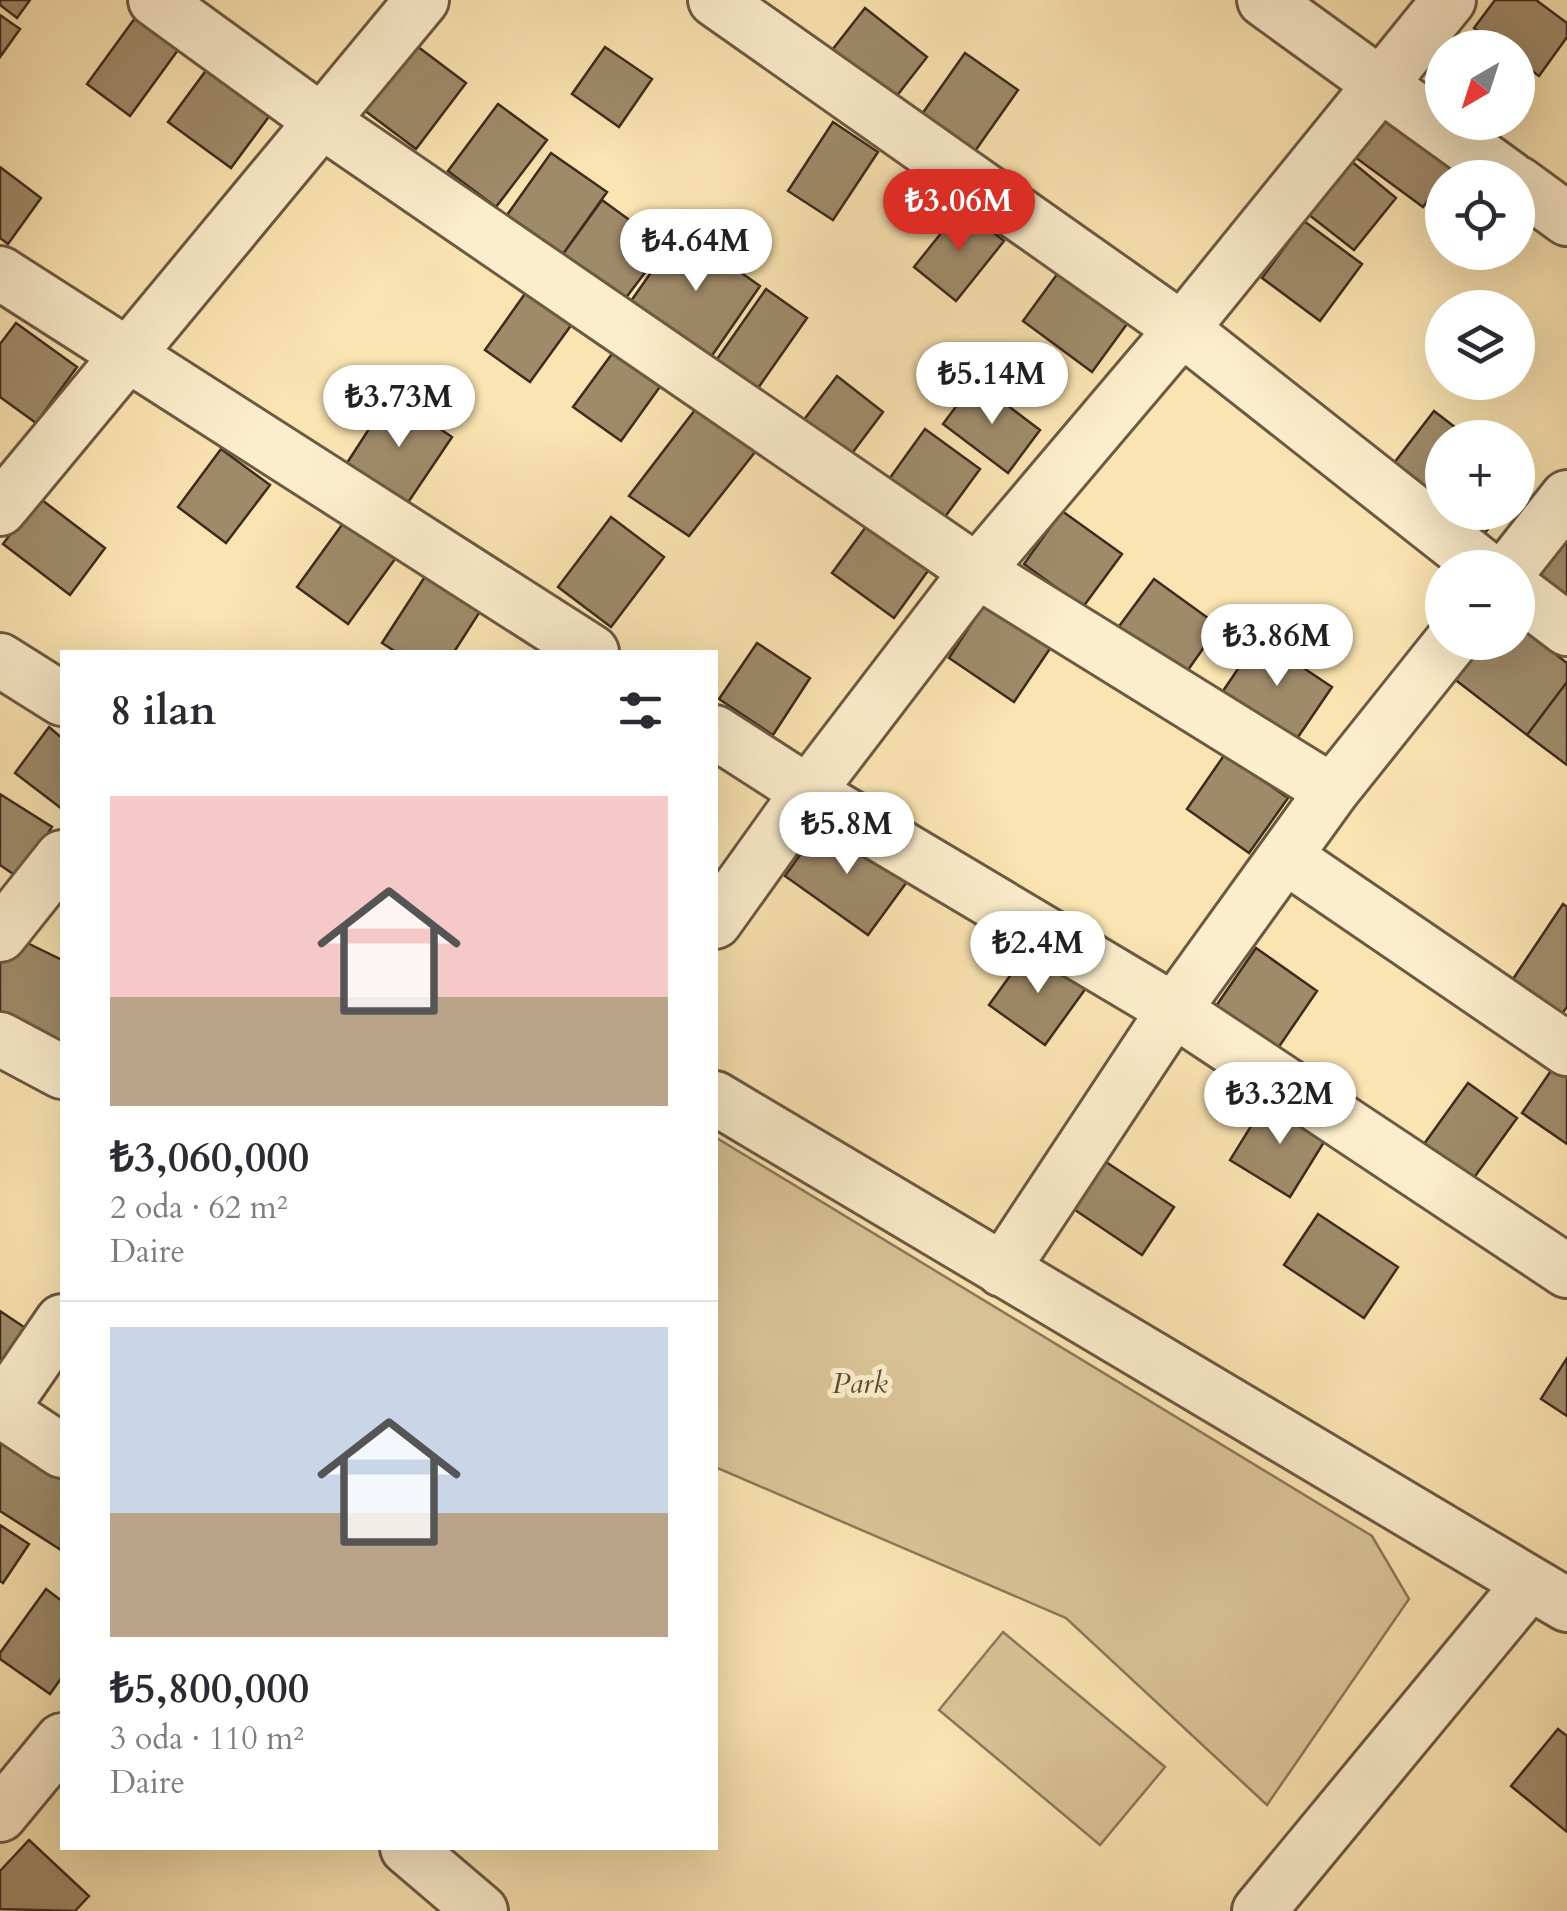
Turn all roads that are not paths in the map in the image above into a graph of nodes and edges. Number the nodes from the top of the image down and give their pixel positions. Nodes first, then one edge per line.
1 (155, 0) edge
2 (422, 0) edge
3 (715, 0) edge
4 (1264, 0) edge
5 (1450, 0) edge
6 (1379, 82) junction
7 (323, 122) junction
8 (1485, 160) edge
9 (1535, 194) edge
10 (1567, 218) edge
11 (0, 273) edge
12 (1182, 329) junction
13 (127, 353) junction
14 (1567, 497) edge
15 (0, 509) edge
16 (1462, 550) edge
17 (1526, 550) edge
18 (977, 570) junction
19 (1535, 605) edge
20 (1567, 629) edge
21 (589, 650) edge
22 (0, 660) edge
23 (1437, 660) edge
24 (60, 697) edge
25 (718, 734) edge
26 (1332, 791) junction
27 (808, 792) junction
28 (1286, 857) junction
29 (60, 859) edge
30 (718, 918) edge
31 (0, 934) edge
32 (1174, 1010) junction
33 (0, 1039) edge
34 (1567, 1049) edge
35 (60, 1071) edge
36 (718, 1100) edge
37 (1002, 1270) junction
38 (1567, 1271) edge
39 (60, 1324) edge
40 (0, 1411) edge
41 (60, 1451) edge
42 (1548, 1594) edge
43 (60, 1742) edge
44 (0, 1815) edge
45 (409, 1850) edge
46 (481, 1911) edge
47 (1259, 1911) edge

1 - 7 street
2 - 7 street
3 - 12 street
4 - 6 street
5 - 6 street
6 - 8 street
6 - 12 street
7 - 13 street
7 - 18 street
9 - 10 street
11 - 13 street
12 - 16 street
12 - 18 street
13 - 15 street
13 - 21 street
14 - 17 street
18 - 26 street
18 - 27 street
19 - 20 street
22 - 24 street
23 - 26 street
25 - 27 street
26 - 28 street
27 - 30 street
27 - 32 street
28 - 32 street
28 - 34 street
29 - 31 street
32 - 37 street
32 - 38 street
33 - 35 street
36 - 37 street
37 - 42 street
39 - 40 street
40 - 41 street
42 - 47 street
43 - 44 street
45 - 46 street

